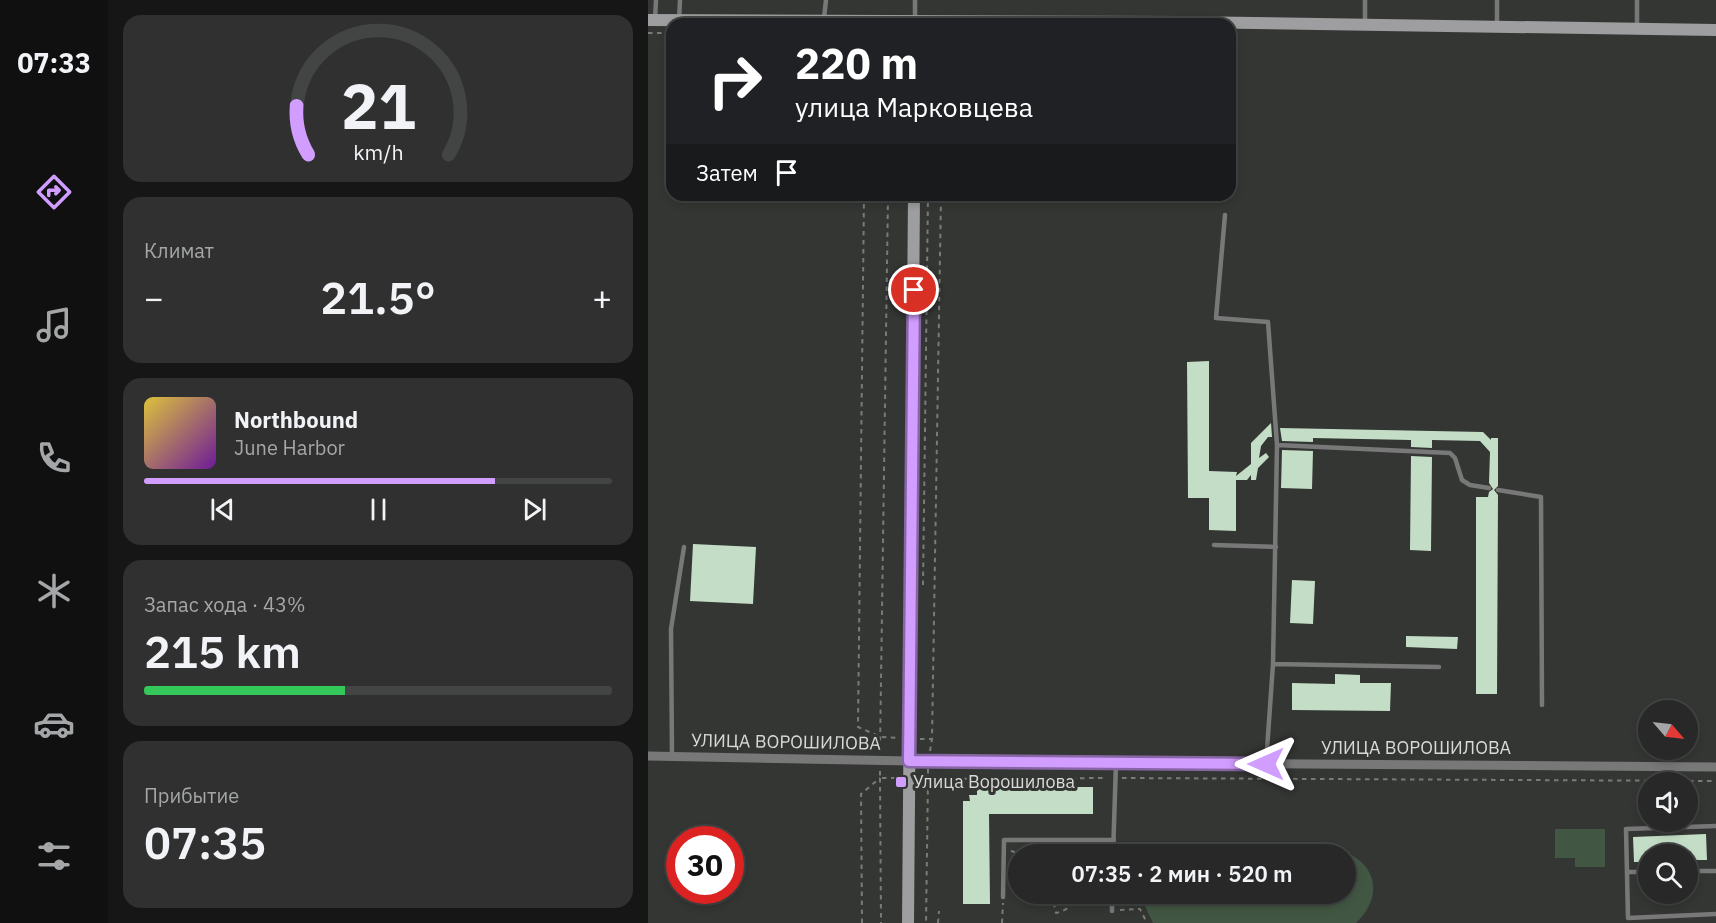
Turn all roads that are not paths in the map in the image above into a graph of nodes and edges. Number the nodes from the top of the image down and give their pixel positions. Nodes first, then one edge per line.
1 (656, 0) edge
2 (680, 0) edge
3 (826, 0) edge
4 (915, 0) edge
5 (1365, 0) edge
6 (1497, 0) edge
7 (1637, 0) edge
8 (679, 18) edge
9 (824, 18) edge
10 (915, 18) edge
11 (652, 20) edge
12 (1236, 24) edge
13 (1497, 26) junction
14 (1365, 27) junction
15 (1637, 29) junction
16 (1716, 30) edge
17 (914, 201) edge
18 (1225, 215) dead end
19 (1277, 445) junction
20 (1489, 488) dead end
21 (1498, 490) dead end
22 (1214, 545) dead end
23 (1276, 547) junction
24 (684, 548) dead end
25 (1273, 664) junction
26 (1439, 666) dead end
27 (1542, 705) dead end
28 (648, 756) edge
29 (672, 756) junction
30 (909, 761) junction
31 (1116, 763) junction
32 (1266, 764) junction
33 (1716, 767) edge
34 (1716, 826) edge
35 (1114, 840) junction
36 (1114, 844) edge
37 (1698, 871) edge
38 (1716, 871) edge
39 (1627, 872) junction
40 (1638, 872) edge
41 (1003, 897) road end
42 (1112, 904) edge
43 (1112, 910) road end
44 (1716, 914) edge
45 (908, 923) edge

1 - 11 lane
2 - 8 lane
3 - 9 lane
4 - 10 lane
5 - 14 lane
6 - 13 lane
7 - 15 lane
12 - 14 main road
13 - 14 main road
13 - 15 main road
15 - 16 main road
17 - 30 main road
18 - 19 lane
19 - 20 lane
19 - 23 lane
21 - 27 lane
22 - 23 lane
23 - 25 lane
24 - 29 lane
25 - 26 lane
25 - 32 lane
28 - 29 street, УЛИЦА ВОРОШИЛОВА
29 - 30 street, УЛИЦА ВОРОШИЛОВА
30 - 31 street, УЛИЦА ВОРОШИЛОВА
30 - 45 main road
31 - 32 street, УЛИЦА ВОРОШИЛОВА
31 - 35 lane
32 - 33 street, УЛИЦА ВОРОШИЛОВА
34 - 39 lane
35 - 36 lane
35 - 41 lane
37 - 38 lane
39 - 40 lane
39 - 44 lane
42 - 43 lane

